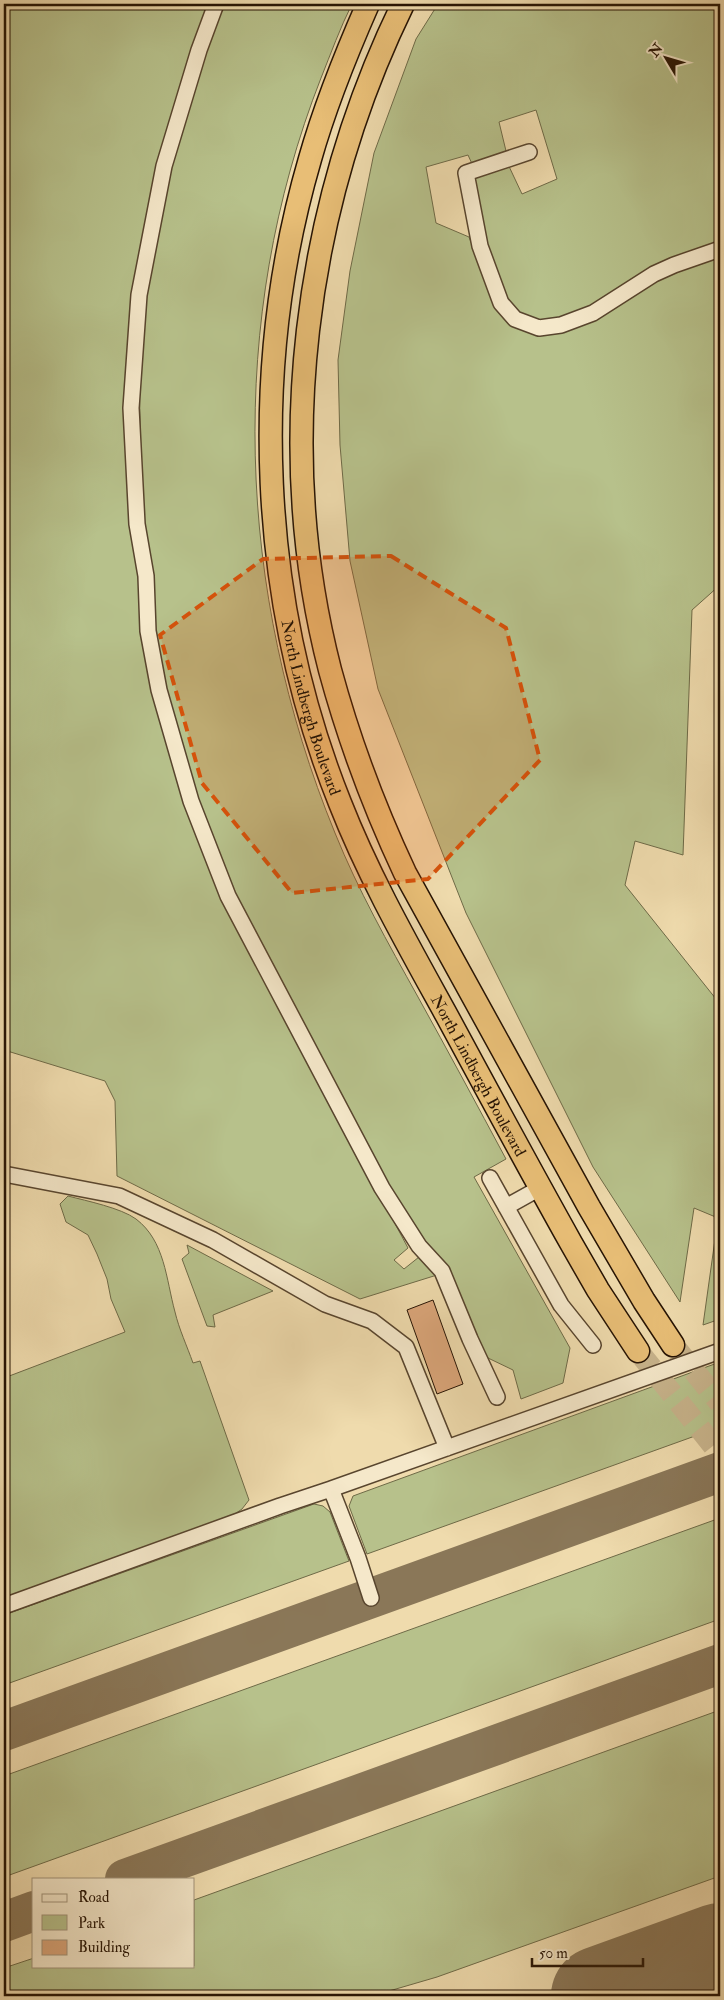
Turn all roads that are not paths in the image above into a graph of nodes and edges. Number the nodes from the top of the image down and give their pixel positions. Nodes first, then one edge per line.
1 (216, 4) edge
2 (368, 4) edge
3 (404, 4) edge
4 (529, 152) dead end
5 (720, 249) edge
6 (4, 1174) edge
7 (490, 1178) dead end
8 (540, 1188) junction
9 (506, 1207) junction
10 (593, 1345) dead end
11 (673, 1345) tunnel mouth
12 (638, 1351) tunnel mouth
13 (720, 1351) edge
14 (497, 1397) dead end
15 (447, 1448) junction
16 (331, 1490) junction
17 (371, 1598) dead end
18 (4, 1606) edge

1 - 14 lane
2 - 8 highway, North Lindbergh Boulevard
3 - 11 highway, North Lindbergh Boulevard
4 - 5 lane
6 - 15 lane
7 - 9 lane
8 - 9 lane
8 - 12 highway, North Lindbergh Boulevard
9 - 10 lane
13 - 15 lane
15 - 16 lane
16 - 17 lane
16 - 18 lane

